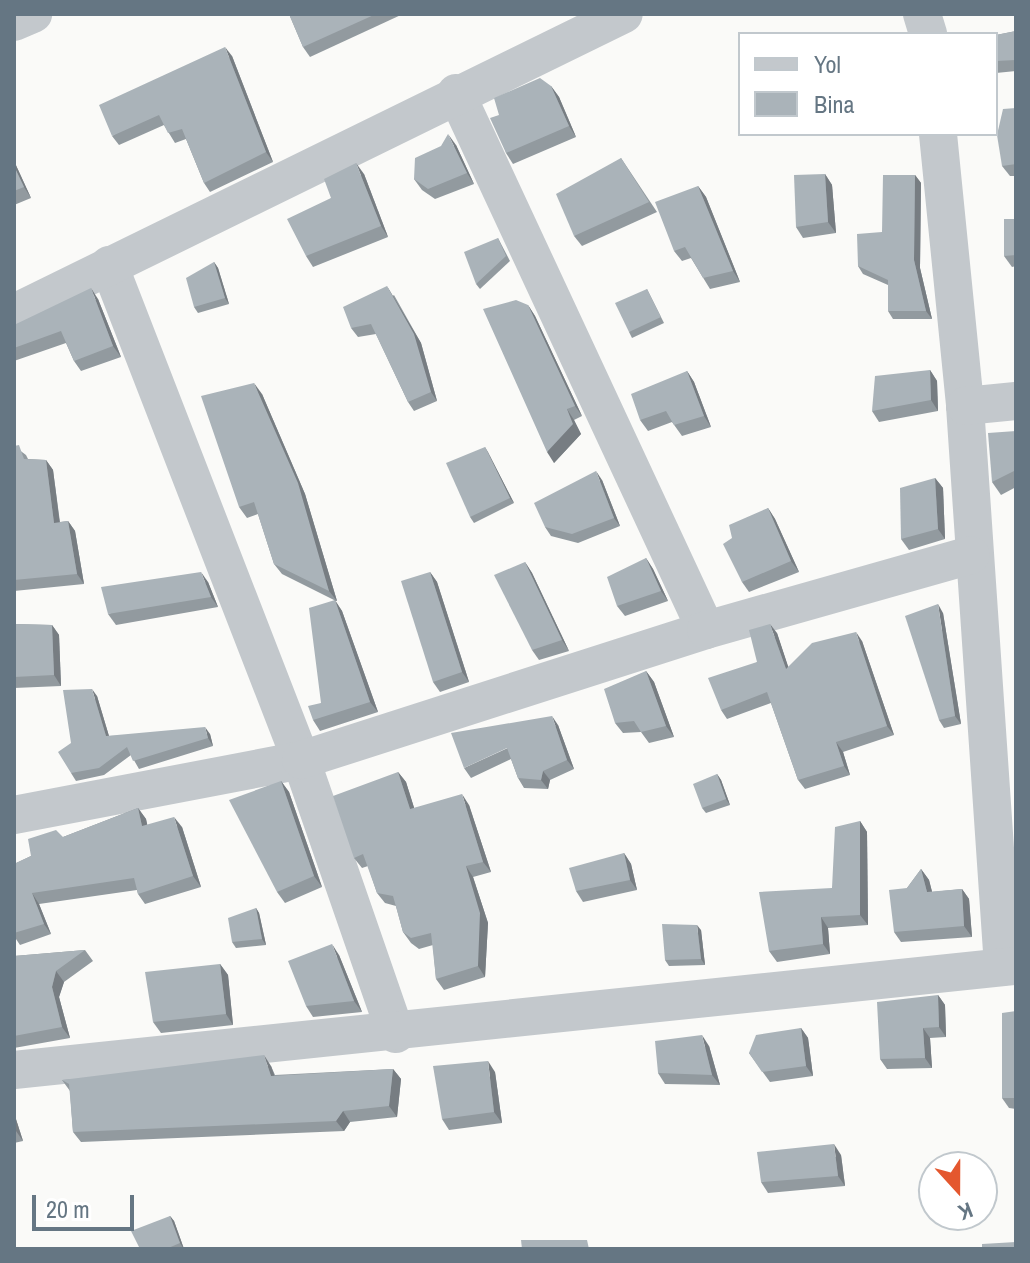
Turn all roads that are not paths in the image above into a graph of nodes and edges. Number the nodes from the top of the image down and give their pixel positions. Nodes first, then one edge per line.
1 (33, 14) edge
2 (624, 14) edge
3 (14, 22) edge
4 (456, 93) junction
5 (938, 136) edge
6 (109, 265) junction
7 (14, 313) edge
8 (1016, 401) edge
9 (965, 406) junction
10 (971, 555) junction
11 (706, 630) junction
12 (301, 760) junction
13 (14, 815) edge
14 (1010, 967) edge
15 (396, 1034) junction
16 (14, 1070) edge

1 - 3 street
2 - 4 street
4 - 6 street
4 - 11 street
5 - 9 street
6 - 7 street
6 - 12 street
8 - 9 street
9 - 10 street
10 - 11 street
10 - 14 street
11 - 12 street
12 - 13 street
12 - 15 street
14 - 15 street
15 - 16 street

